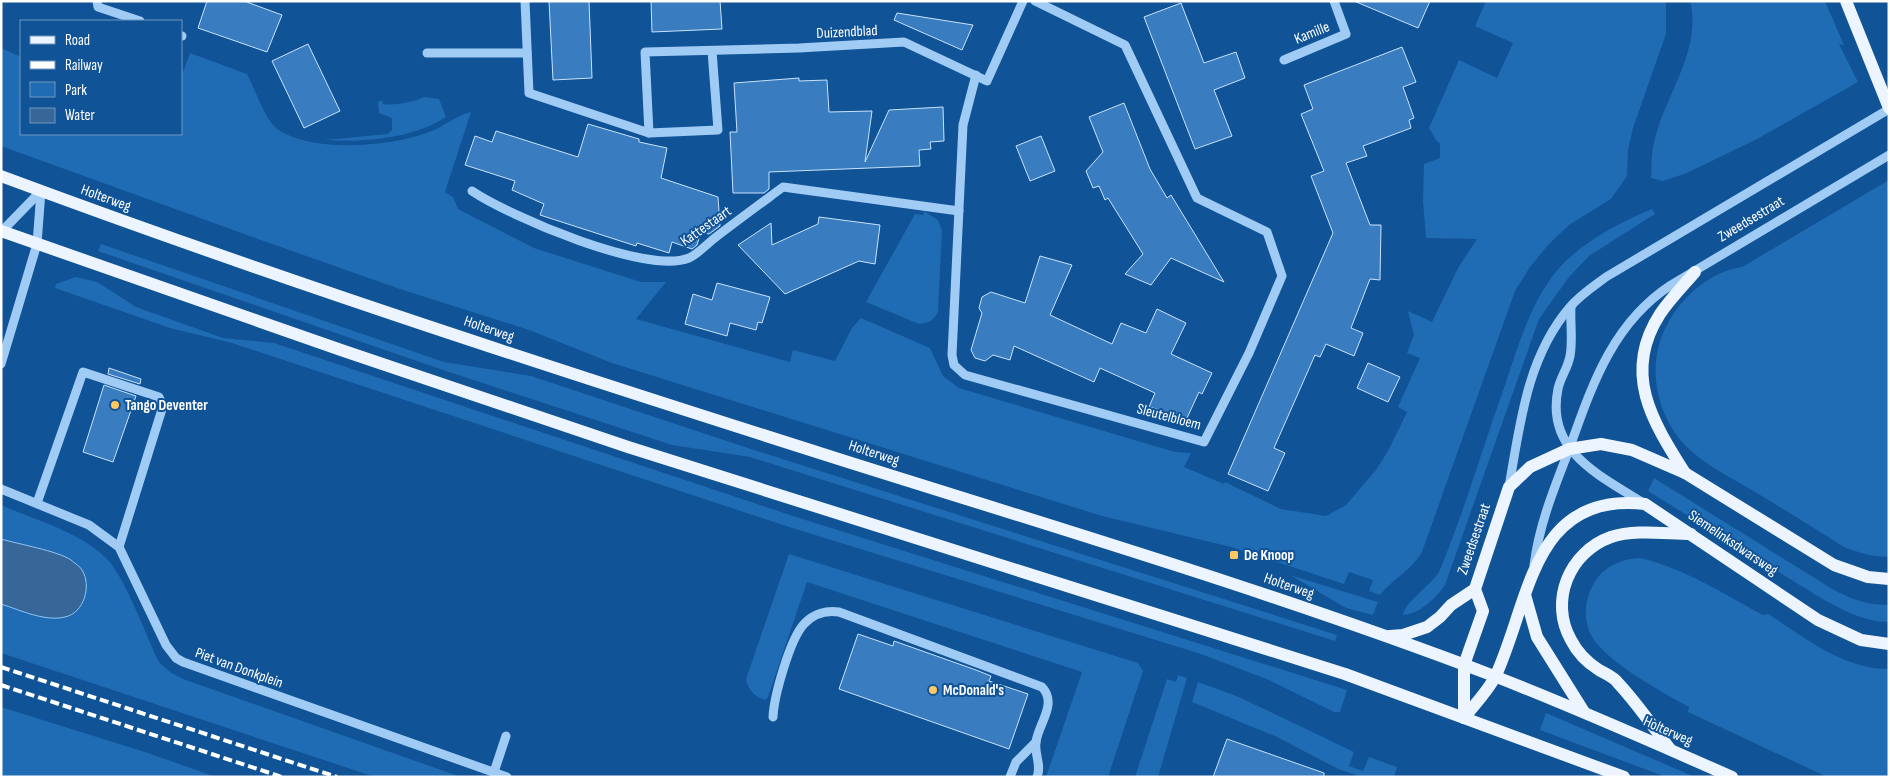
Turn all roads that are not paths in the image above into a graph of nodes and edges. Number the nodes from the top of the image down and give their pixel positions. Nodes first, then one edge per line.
1 (97, 1) edge
2 (525, 1) edge
3 (1023, 1) edge
4 (1035, 1) edge
5 (1334, 1) edge
6 (1846, 1) edge
7 (137, 20) edge
8 (712, 51) junction
9 (427, 53) dead end
10 (527, 54) junction
11 (1284, 60) dead end
12 (976, 75) junction
13 (1889, 108) edge
14 (649, 133) junction
15 (1889, 155) edge
16 (1, 176) edge
17 (41, 191) junction
18 (472, 191) dead end
19 (958, 210) junction
20 (1, 231) edge
21 (37, 244) junction
22 (1695, 272) junction
23 (1571, 306) junction
24 (1, 364) edge
25 (1569, 449) junction
26 (1685, 473) junction
27 (1509, 487) junction
28 (1, 489) edge
29 (37, 503) junction
30 (1645, 504) junction
31 (1691, 534) junction
32 (119, 547) junction
33 (1533, 571) junction
34 (1889, 579) edge
35 (1475, 589) junction
36 (1525, 595) junction
37 (1385, 636) junction
38 (1889, 644) edge
39 (1464, 665) junction
40 (1496, 677) junction
41 (1584, 712) junction
42 (773, 717) dead end
43 (1464, 718) junction
44 (506, 736) dead end
45 (1036, 742) junction
46 (1671, 750) junction
47 (494, 772) junction
48 (507, 777) edge
49 (1010, 777) edge
50 (1037, 777) edge
51 (1624, 777) edge
52 (1732, 777) edge

1 - 7 street
2 - 10 street
3 - 12 street
4 - 19 street, Sleutelbloem
5 - 11 street, Kamille
6 - 13 main road
8 - 12 street, Duizendblad
8 - 14 street, Duizendblad
8 - 14 street
9 - 10 street
10 - 14 street
12 - 19 street, Sleutelbloem
13 - 23 street, Zweedsestraat
15 - 22 street, Zweedsestraat
16 - 17 main road, Holterweg
17 - 20 street
17 - 21 street
17 - 37 main road, Holterweg
18 - 19 street, Kattestaart
20 - 21 main road
21 - 24 street
21 - 43 main road
22 - 25 street, Zweedsestraat
22 - 26 main road
23 - 25 street
23 - 27 street, Zweedsestraat
25 - 26 main road
25 - 27 main road
25 - 30 street, Siemelinksdwarsweg
25 - 33 street, Zweedsestraat
26 - 34 main road
27 - 35 main road, Zweedsestraat
28 - 29 street, Piet van Donkplein
29 - 32 street, Piet van Donkplein
29 - 32 street
30 - 31 main road, Siemelinksdwarsweg
30 - 33 main road, Zweedsestraat
31 - 38 main road, Siemelinksdwarsweg
31 - 46 main road
32 - 47 street, Piet van Donkplein
33 - 36 main road, Zweedsestraat
35 - 37 main road
35 - 39 main road, Zweedsestraat
36 - 40 main road, Zweedsestraat
36 - 41 main road
37 - 39 main road, Holterweg
39 - 40 main road, Holterweg
39 - 43 main road, Zweedsestraat
40 - 41 main road, Holterweg
40 - 43 main road, Zweedsestraat
41 - 46 main road, Holterweg
42 - 45 street
43 - 51 main road
44 - 47 street
45 - 49 street
45 - 50 street
46 - 52 main road, Holterweg
47 - 48 street, Piet van Donkplein

